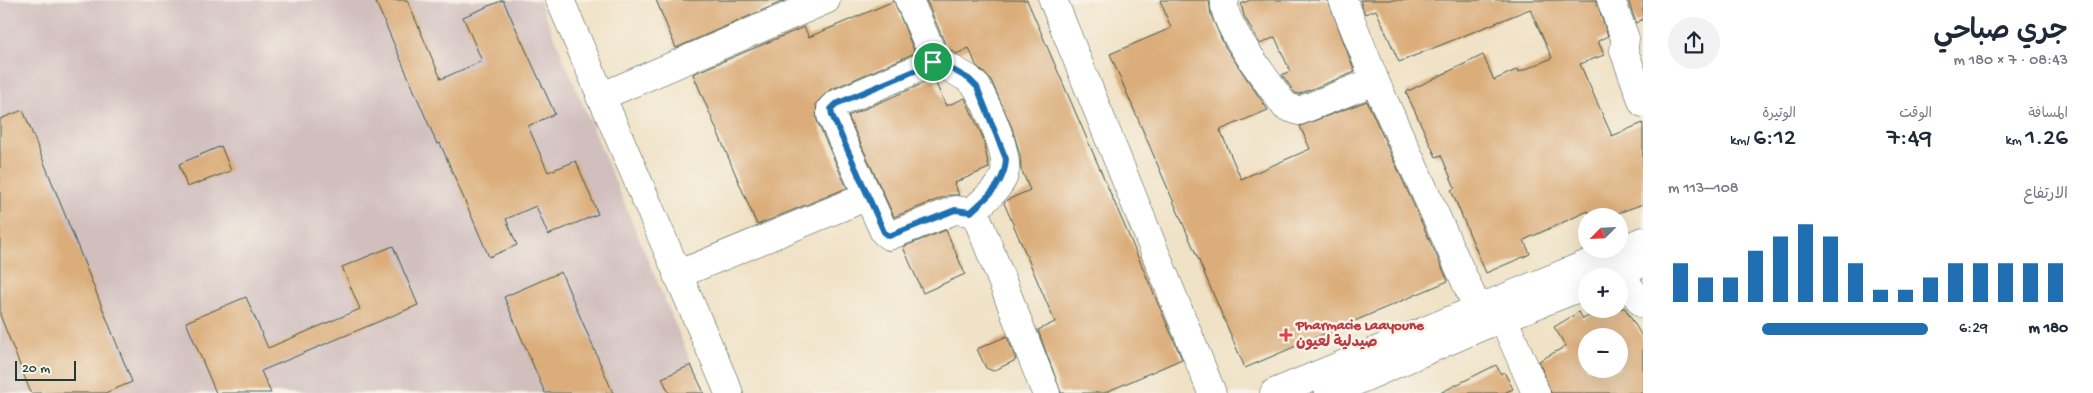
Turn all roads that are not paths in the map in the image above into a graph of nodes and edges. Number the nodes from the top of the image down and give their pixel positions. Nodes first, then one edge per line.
1 (560, 0) edge
2 (909, 0) edge
3 (1053, 0) edge
4 (1224, 0) edge
5 (1342, 0) edge
6 (1611, 0) edge
7 (810, 3) edge
8 (934, 59) junction
9 (1375, 81) junction
10 (600, 97) junction
11 (1643, 103) edge
12 (868, 196) junction
13 (971, 212) junction
14 (1643, 241) edge
15 (1643, 263) edge
16 (1628, 268) edge
17 (677, 275) junction
18 (1578, 288) edge
19 (1628, 289) edge
20 (1643, 304) edge
21 (1488, 317) junction
22 (1355, 379) edge
23 (729, 393) edge
24 (1046, 393) edge
25 (1212, 393) edge
26 (1274, 393) edge
27 (1329, 393) edge
28 (1536, 393) edge

1 - 10 street
2 - 8 street
3 - 25 street
4 - 9 street
5 - 9 street
6 - 11 street
7 - 10 street
8 - 12 street
8 - 13 street
9 - 21 street
10 - 17 street
12 - 13 street
12 - 17 street
13 - 24 street
14 - 21 street
15 - 16 street
17 - 23 street
18 - 21 street
19 - 20 street
21 - 22 street
21 - 28 street
22 - 26 street
22 - 27 street

